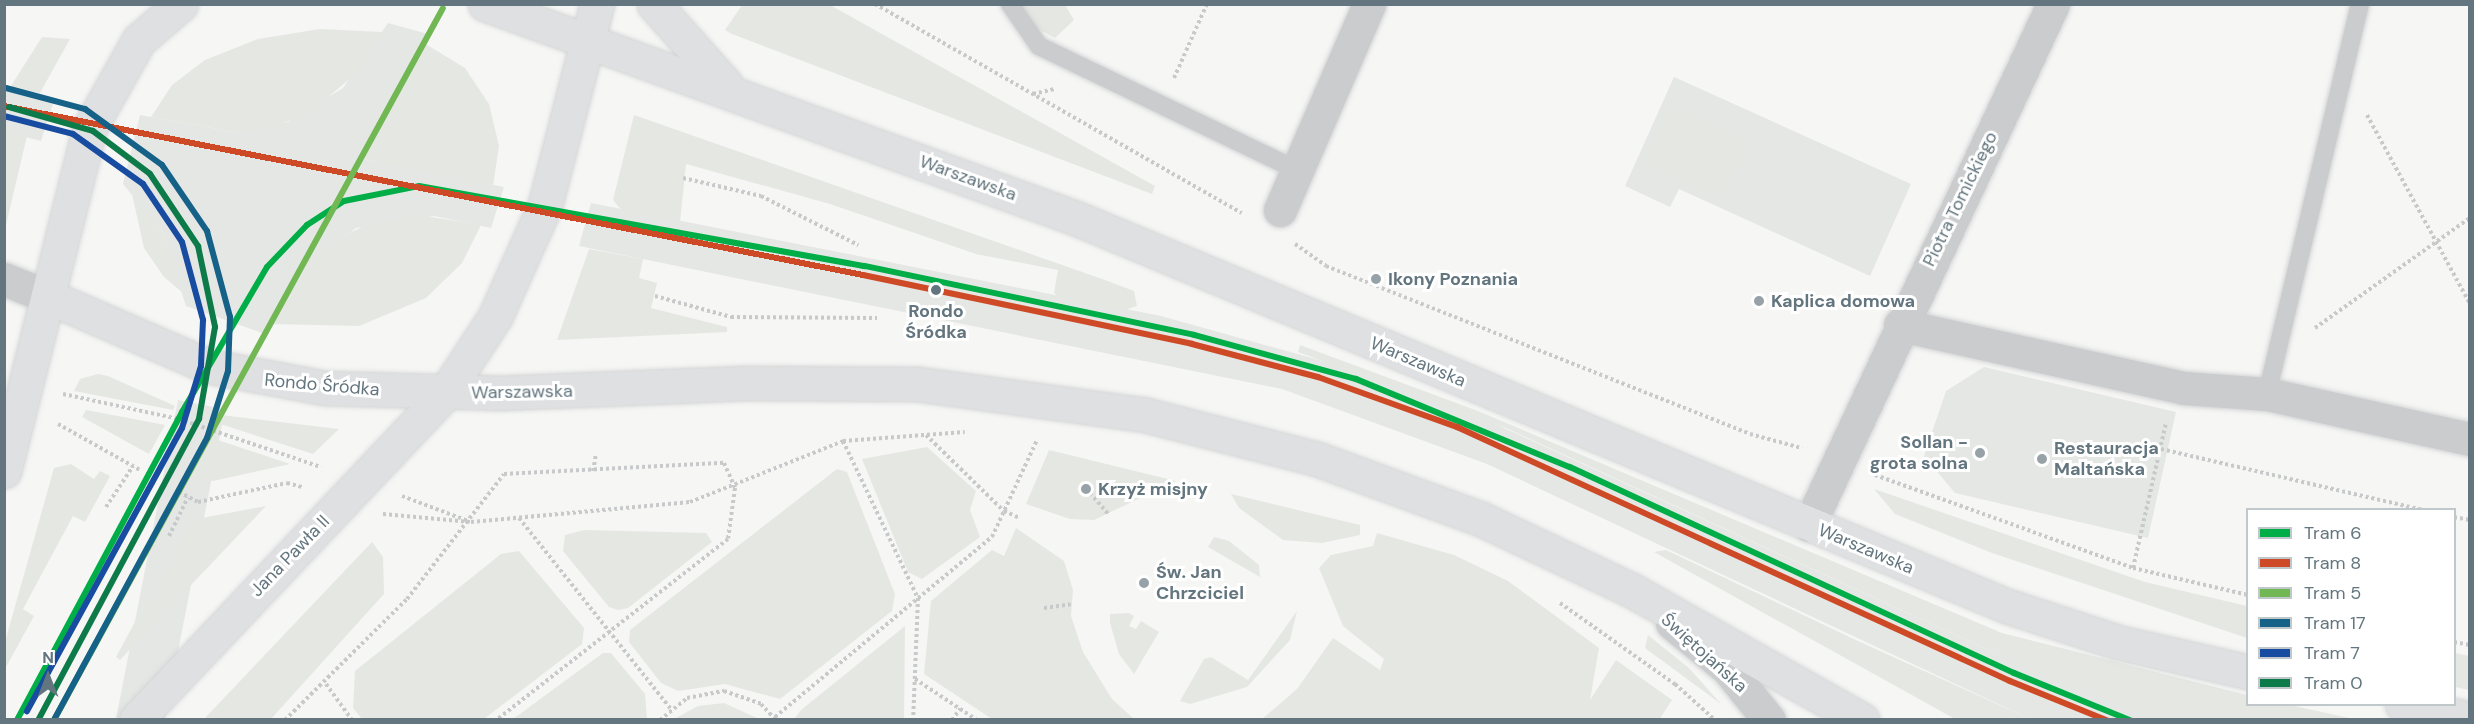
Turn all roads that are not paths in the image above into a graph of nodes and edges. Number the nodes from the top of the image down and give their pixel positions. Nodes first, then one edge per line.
1 (181, 4) edge
2 (485, 4) edge
3 (597, 4) edge
4 (654, 4) edge
5 (1010, 4) edge
6 (1369, 4) edge
7 (2053, 4) edge
8 (2360, 4) edge
9 (591, 40) junction
10 (732, 90) junction
11 (1297, 170) junction
12 (1267, 214) road end
13 (4, 279) edge
14 (49, 297) junction
15 (1900, 325) junction
16 (445, 393) junction
17 (2266, 394) junction
18 (2469, 439) edge
19 (4, 471) edge
20 (1809, 525) junction
21 (1633, 591) junction
22 (2246, 672) edge
23 (2407, 706) edge
24 (2469, 719) edge
25 (136, 720) edge
26 (1769, 720) edge
27 (1862, 720) edge

1 - 14 main road
2 - 9 main road
3 - 9 main road
4 - 10 main road
5 - 11 lane
6 - 11 street
7 - 15 street, Piotra Tomickiego
8 - 17 lane
9 - 10 main road, Warszawska
9 - 16 main road
10 - 20 main road, Warszawska
11 - 12 street
13 - 14 street
14 - 16 main road, Rondo Śródka
14 - 19 main road
15 - 17 street
15 - 20 street, Piotra Tomickiego
16 - 21 main road, Warszawska
16 - 25 main road, Jana Pawła II
17 - 18 street
20 - 22 main road, Warszawska
21 - 26 street, Świętojańska
21 - 27 main road, Warszawska
23 - 24 main road

